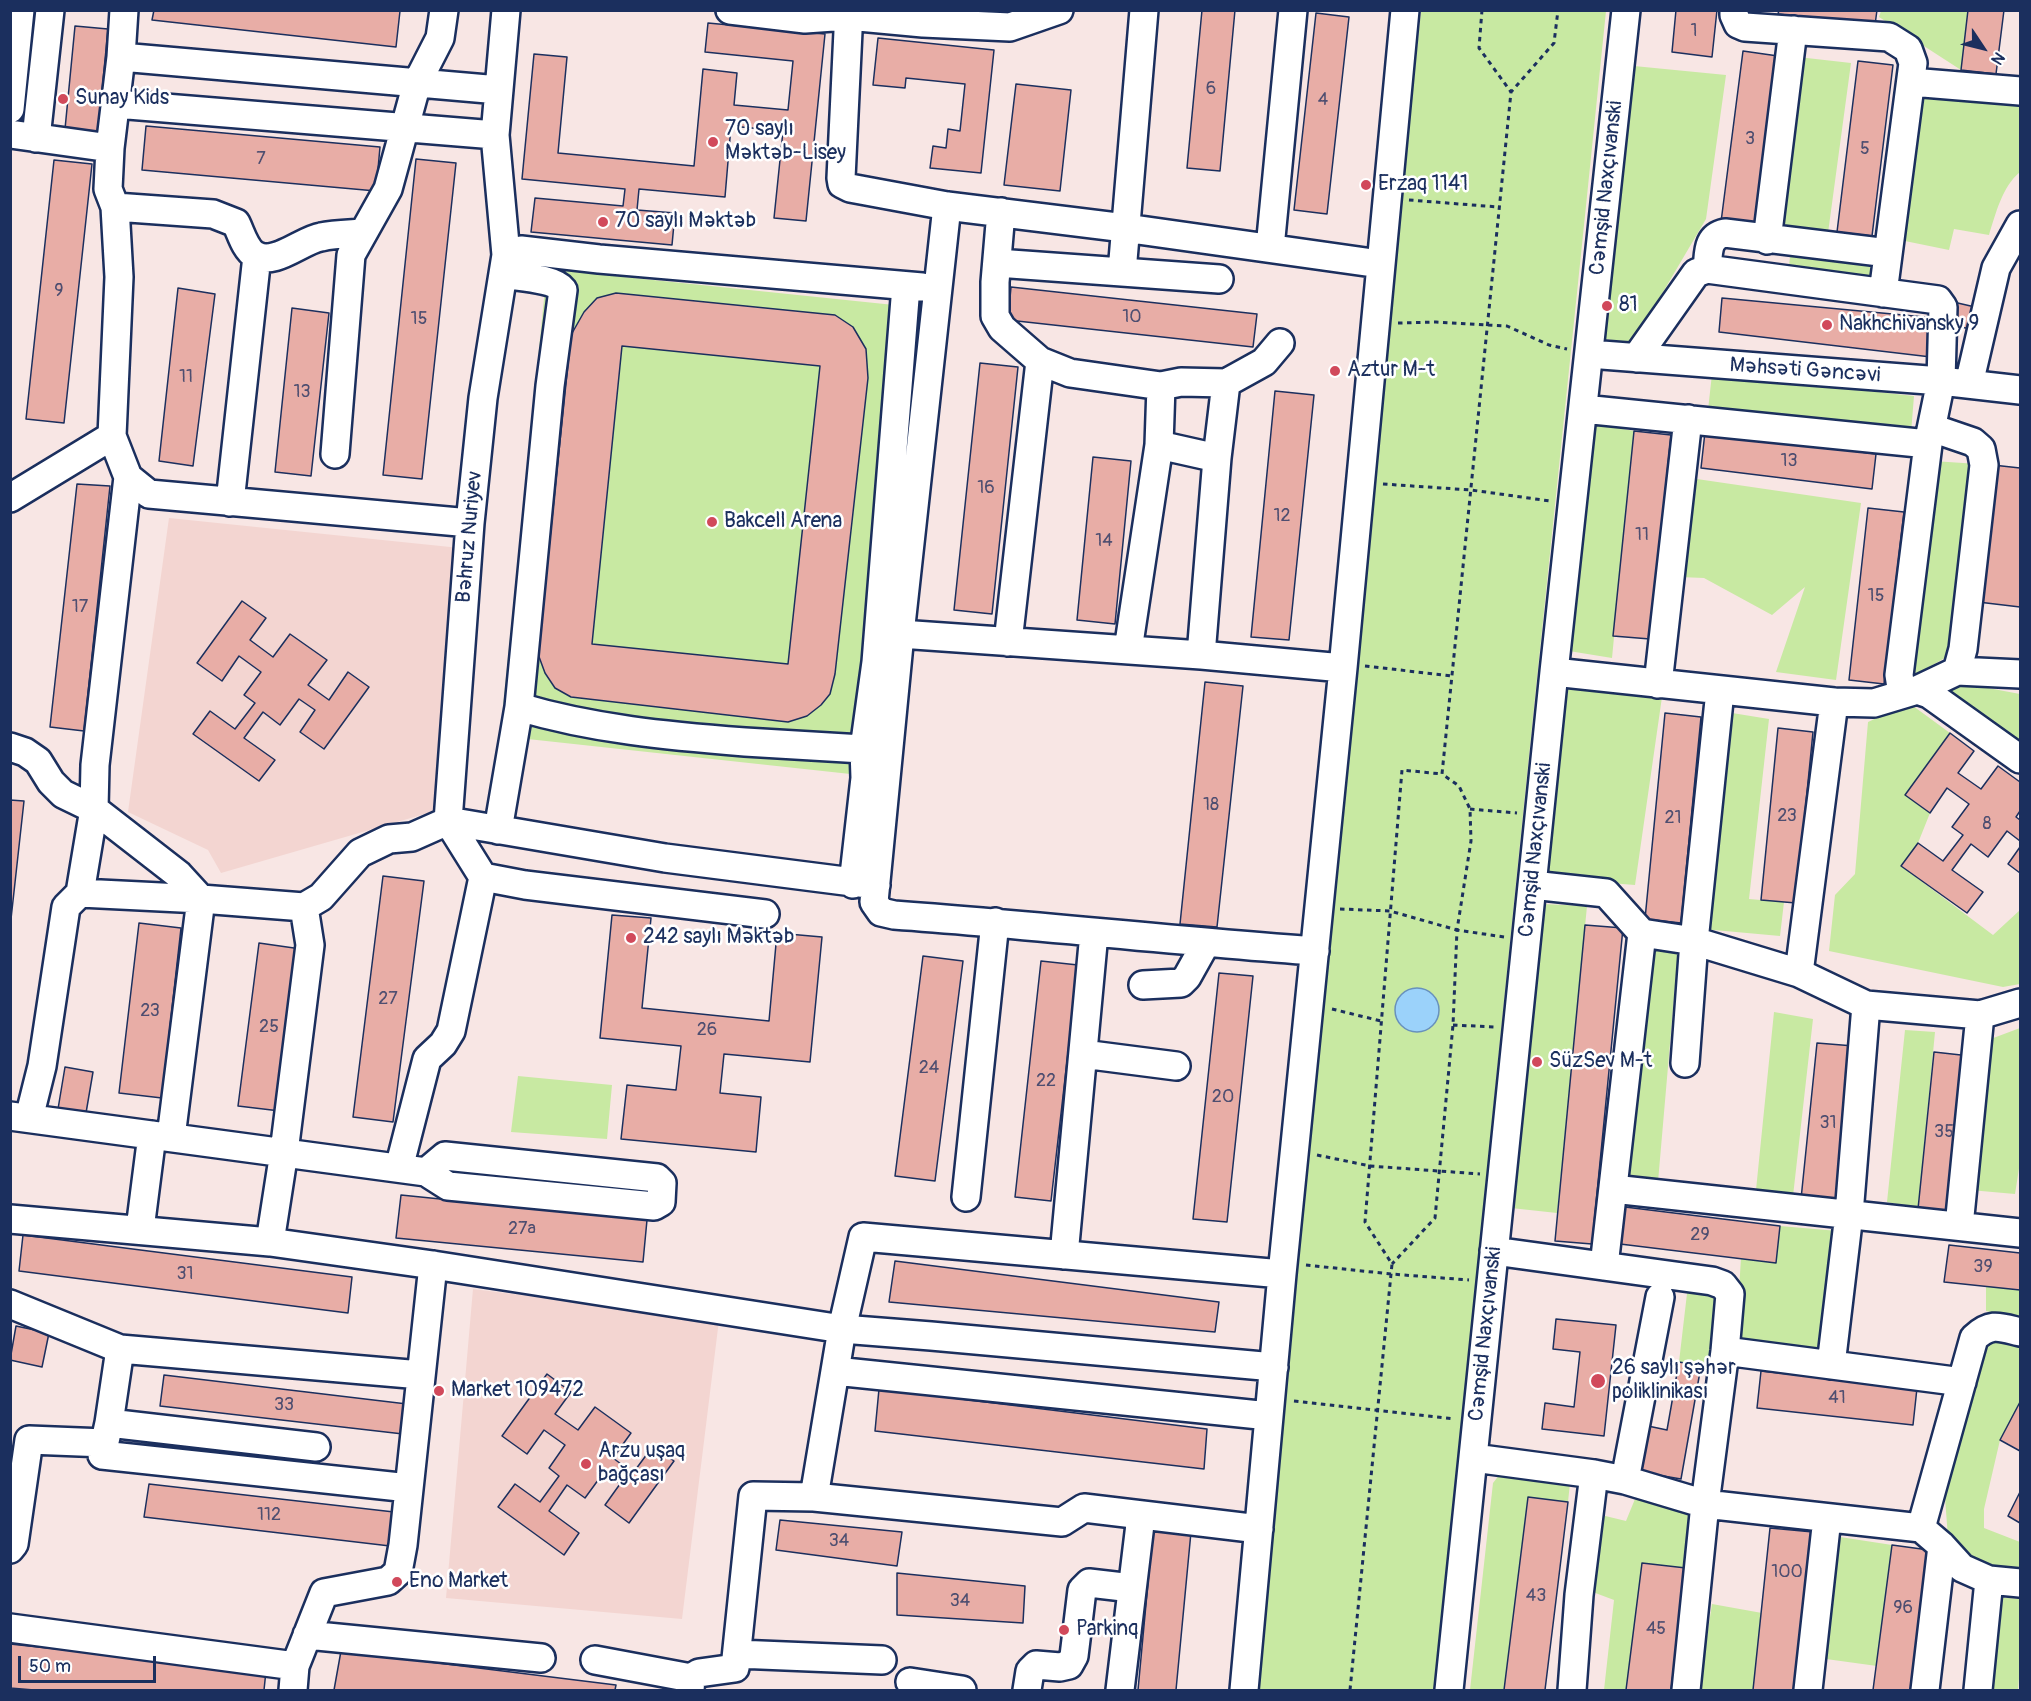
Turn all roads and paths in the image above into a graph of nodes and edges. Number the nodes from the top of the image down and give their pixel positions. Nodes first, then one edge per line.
1 (20, 10) edge
2 (50, 10) edge
3 (124, 10) edge
4 (444, 10) edge
5 (506, 10) edge
6 (730, 10) edge
7 (1059, 10) edge
8 (1144, 10) edge
9 (1293, 10) edge
10 (1405, 10) edge
11 (1482, 10) edge
12 (1558, 10) edge
13 (1626, 10) edge
14 (1734, 10) edge
15 (1054, 11) edge
16 (848, 13) edge
17 (1793, 30) junction
18 (121, 57) junction
19 (1911, 82) junction
20 (417, 83) junction
21 (2020, 84) edge
22 (499, 90) junction
23 (1511, 92) junction
24 (116, 104) junction
25 (10, 109) edge
26 (403, 127) junction
27 (495, 135) junction
28 (23, 136) edge
29 (110, 148) junction
30 (1386, 198) junction
31 (946, 206) junction
32 (115, 207) junction
33 (1498, 207) junction
34 (1002, 212) junction
35 (2020, 225) edge
36 (1125, 228) junction
37 (363, 233) junction
38 (1767, 240) junction
39 (1270, 248) junction
40 (1888, 253) junction
41 (256, 256) junction
42 (997, 263) junction
43 (1380, 264) junction
44 (505, 265) junction
45 (1707, 269) junction
46 (1122, 272) junction
47 (1219, 279) dead end
48 (906, 286) junction
49 (937, 289) junction
50 (1883, 293) junction
51 (1375, 323) junction
52 (1486, 324) junction
53 (1280, 343) dead end
54 (1589, 354) junction
55 (1636, 358) junction
56 (1041, 361) junction
57 (1941, 381) junction
58 (1226, 383) junction
59 (1969, 384) junction
60 (1161, 386) junction
61 (2020, 390) edge
62 (1583, 409) junction
63 (1688, 420) junction
64 (112, 436) junction
65 (1930, 436) junction
66 (1159, 445) junction
67 (335, 454) dead end
68 (1217, 458) junction
69 (128, 477) junction
70 (1360, 483) junction
71 (1471, 490) junction
72 (10, 498) edge
73 (230, 502) junction
74 (1572, 504) junction
75 (470, 523) junction
76 (900, 634) junction
77 (1008, 642) junction
78 (1128, 650) junction
79 (1201, 655) junction
80 (1343, 666) junction
81 (1957, 671) junction
82 (1554, 672) junction
83 (2020, 674) edge
84 (1452, 676) junction
85 (1658, 684) junction
86 (1720, 691) junction
87 (1909, 692) junction
88 (1834, 702) junction
89 (519, 707) junction
90 (10, 747) edge
91 (864, 749) junction
92 (2020, 759) edge
93 (1442, 774) junction
94 (94, 808) junction
95 (1470, 809) junction
96 (1540, 814) junction
97 (448, 821) junction
98 (498, 831) junction
99 (483, 877) junction
100 (865, 884) junction
101 (1532, 885) junction
102 (80, 893) junction
103 (201, 899) junction
104 (304, 908) junction
105 (1319, 909) junction
106 (1390, 911) junction
107 (765, 915) dead end
108 (995, 922) junction
109 (1457, 930) junction
110 (1094, 933) junction
111 (1642, 933) junction
112 (1527, 941) junction
113 (1694, 941) junction
114 (1206, 944) junction
115 (1315, 951) junction
116 (1799, 973) junction
117 (1143, 985) dead end
118 (2020, 1003) edge
119 (1310, 1004) junction
120 (1866, 1005) junction
121 (1980, 1015) junction
122 (1381, 1021) junction
123 (1453, 1025) junction
124 (1518, 1029) junction
125 (1083, 1054) junction
126 (1685, 1063) dead end
127 (1176, 1066) dead end
128 (20, 1117) edge
129 (162, 1136) junction
130 (1294, 1151) junction
131 (284, 1152) junction
132 (1370, 1166) junction
133 (399, 1168) junction
134 (1440, 1171) junction
135 (426, 1172) junction
136 (1502, 1176) junction
137 (1613, 1189) junction
138 (966, 1197) dead end
139 (1849, 1214) junction
140 (10, 1219) edge
141 (1959, 1226) junction
142 (140, 1229) junction
143 (2020, 1233) edge
144 (270, 1242) junction
145 (1494, 1251) junction
146 (1064, 1255) junction
147 (1392, 1264) junction
148 (433, 1265) junction
149 (1604, 1266) junction
150 (1282, 1268) junction
151 (1391, 1274) junction
152 (1491, 1282) junction
153 (1660, 1297) dead end
154 (10, 1304) edge
155 (842, 1329) junction
156 (2020, 1332) edge
157 (120, 1349) junction
158 (1725, 1351) junction
159 (1832, 1365) junction
160 (1274, 1367) junction
161 (835, 1371) junction
162 (421, 1375) junction
163 (1962, 1383) junction
164 (1270, 1407) junction
165 (1378, 1410) junction
166 (1477, 1421) junction
167 (107, 1433) junction
168 (315, 1447) dead end
169 (1474, 1458) junction
170 (1594, 1473) junction
171 (1625, 1480) junction
172 (409, 1488) junction
173 (814, 1497) junction
174 (1705, 1504) junction
175 (1141, 1516) junction
176 (1827, 1518) junction
177 (1922, 1528) junction
178 (1259, 1529) junction
179 (1942, 1546) junction
180 (10, 1549) edge
181 (1989, 1580) junction
182 (2020, 1583) edge
183 (1132, 1588) junction
184 (10, 1628) edge
185 (307, 1635) junction
186 (737, 1654) junction
187 (541, 1658) dead end
188 (595, 1660) dead end
189 (882, 1660) dead end
190 (294, 1678) edge
191 (910, 1682) dead end
192 (690, 1684) edge
193 (962, 1690) edge
194 (1027, 1690) edge
195 (1120, 1690) edge
196 (1244, 1690) edge
197 (1350, 1690) edge
198 (1449, 1690) edge
199 (1572, 1690) edge
200 (1686, 1690) edge
201 (1808, 1690) edge
202 (1925, 1690) edge
203 (1977, 1690) edge

1 - 25 street
2 - 28 street
3 - 18 street
4 - 20 street
5 - 22 street, Bəhruz Nuriyev
6 - 16 street
7 - 15 street
8 - 36 street
9 - 39 street
10 - 30 street
11 - 23 path
12 - 23 path
13 - 54 street, Cəmşid Naxçıvanski
14 - 17 street
15 - 16 street
16 - 31 street
17 - 19 street
17 - 38 street
18 - 20 street
18 - 24 street
19 - 21 street
19 - 40 street
20 - 22 street
20 - 26 street
22 - 27 street, Bəhruz Nuriyev
23 - 33 path
24 - 26 street
24 - 29 street
26 - 27 street
26 - 37 street
27 - 44 street, Bəhruz Nuriyev
28 - 29 street
29 - 32 street
30 - 33 path
30 - 43 street
31 - 34 street
31 - 49 street
32 - 41 street
32 - 64 street
33 - 52 path
34 - 36 street
34 - 42 street
35 - 59 street
36 - 39 street
36 - 46 street
37 - 41 street
37 - 67 street
38 - 40 street
38 - 45 street
39 - 43 street
40 - 50 street
41 - 73 street
42 - 46 street
42 - 56 street
43 - 51 street
44 - 48 street
44 - 75 street, Bəhruz Nuriyev
44 - 89 street
45 - 50 street
45 - 55 street
46 - 47 street
48 - 49 street
48 - 91 street
49 - 76 street
50 - 57 street
51 - 52 path
51 - 70 street
52 - 54 path
52 - 71 path
53 - 58 street
54 - 55 street, Məhsəti Gəncəvi
54 - 62 street, Cəmşid Naxçıvanski
55 - 57 street, Məhsəti Gəncəvi
56 - 60 street
56 - 77 street
57 - 59 street, Məhsəti Gəncəvi
57 - 65 street
58 - 60 street
58 - 68 street
59 - 61 street, Məhsəti Gəncəvi
60 - 66 street
62 - 63 street
62 - 74 street, Cəmşid Naxçıvanski
63 - 65 street
63 - 85 street
64 - 69 street
64 - 72 street
65 - 81 street
65 - 87 street
66 - 68 street
66 - 78 street
68 - 79 street
69 - 73 street
69 - 94 street
70 - 71 path
70 - 80 street
71 - 74 path
71 - 84 path
73 - 75 street
74 - 82 street, Cəmşid Naxçıvanski
75 - 97 street, Bəhruz Nuriyev
76 - 77 street
76 - 100 street
77 - 78 street
78 - 79 street
79 - 80 street
80 - 84 path
80 - 105 street
81 - 83 street
81 - 87 street
82 - 85 street
82 - 96 street, Cəmşid Naxçıvanski
84 - 93 path
85 - 86 street
86 - 88 street
86 - 113 street
87 - 88 street
87 - 92 street
88 - 116 street
89 - 91 street
89 - 98 street
90 - 94 street
91 - 100 street
93 - 95 path
93 - 106 path
94 - 102 street
94 - 103 street
95 - 96 path
95 - 109 path
96 - 101 street, Cəmşid Naxçıvanski
97 - 98 street
97 - 99 street
97 - 104 street
98 - 100 street
99 - 107 street
99 - 133 street
100 - 108 street
101 - 111 street
101 - 112 street, Cəmşid Naxçıvanski
102 - 103 street
102 - 128 street
103 - 104 street
103 - 129 street
104 - 131 street
105 - 106 path
105 - 115 street
106 - 109 path
106 - 122 path
108 - 110 street
108 - 138 street
109 - 112 path
109 - 123 path
110 - 114 street
110 - 125 street
111 - 113 street
111 - 137 street
112 - 124 street, Cəmşid Naxçıvanski
113 - 116 street
113 - 126 street
114 - 115 street
114 - 117 street
115 - 119 street
116 - 120 street
118 - 121 street
119 - 122 path
119 - 130 street
120 - 121 street
120 - 139 street
121 - 141 street
122 - 132 path
123 - 124 path
123 - 134 path
124 - 136 street, Cəmşid Naxçıvanski
125 - 127 street
125 - 146 street
128 - 129 street
129 - 131 street
129 - 142 street
130 - 132 path
130 - 150 street
131 - 133 street
131 - 144 street
132 - 134 path
132 - 147 path
133 - 135 street
134 - 136 path
134 - 147 path
135 - 135 street
136 - 145 street, Cəmşid Naxçıvanski
137 - 139 street
137 - 149 street
139 - 141 street
139 - 159 street
140 - 142 street
141 - 143 street
142 - 144 street
144 - 148 street
145 - 149 street
145 - 152 street, Cəmşid Naxçıvanski
146 - 150 street
146 - 155 street
147 - 151 path
148 - 155 street
148 - 162 street
149 - 158 street
150 - 151 path
150 - 160 street
151 - 152 path
151 - 165 path
152 - 166 street, Cəmşid Naxçıvanski
153 - 171 street
154 - 157 street
155 - 160 street
155 - 161 street
156 - 163 street
157 - 162 street
157 - 167 street
158 - 159 street
158 - 174 street
159 - 163 street
160 - 164 street
161 - 164 street
161 - 173 street
162 - 172 street
163 - 177 street
164 - 165 path
164 - 178 street
165 - 166 path
165 - 197 path
166 - 169 street, Cəmşid Naxçıvanski
167 - 168 street
167 - 172 street
167 - 180 street
169 - 170 street
169 - 198 street, Cəmşid Naxçıvanski
170 - 171 street
170 - 199 street
171 - 174 street
172 - 185 street
173 - 175 street
173 - 186 street
174 - 176 street
174 - 200 street
175 - 178 street
175 - 183 street
176 - 177 street
176 - 201 street
177 - 179 street
178 - 196 street
179 - 181 street
179 - 202 street
181 - 182 street
181 - 203 street
183 - 194 street
183 - 195 street
184 - 190 street
185 - 187 street
185 - 190 street
186 - 189 street
186 - 192 street
188 - 192 street
191 - 193 street

